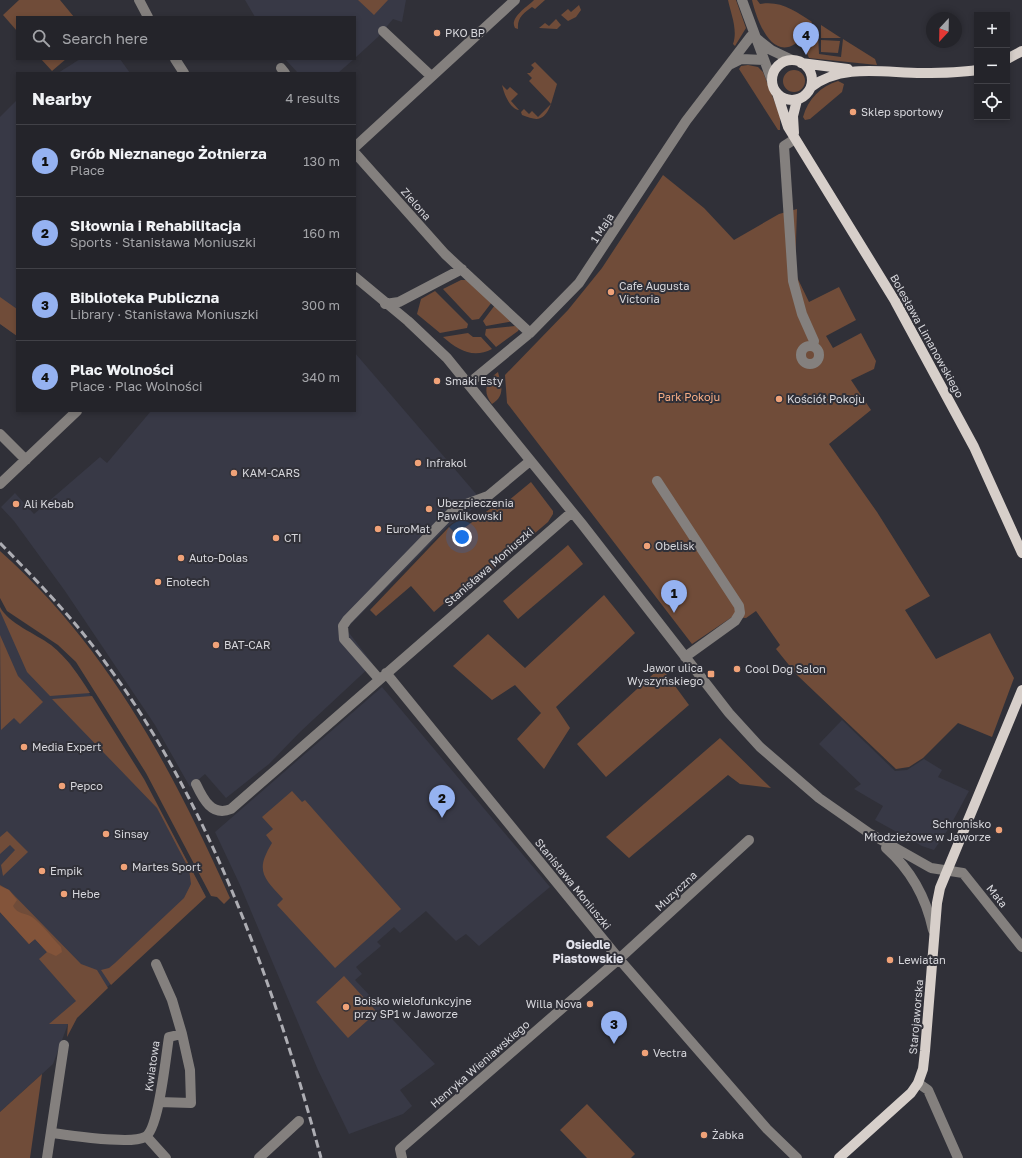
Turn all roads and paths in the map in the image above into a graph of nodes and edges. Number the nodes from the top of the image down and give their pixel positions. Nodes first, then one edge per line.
1 (139, 0) edge
2 (515, 0) edge
3 (742, 0) edge
4 (147, 16) edge
5 (383, 31) dead end
6 (756, 38) junction
7 (1022, 51) edge
8 (1010, 57) edge
9 (175, 60) edge
10 (764, 60) junction
11 (796, 62) junction
12 (731, 64) junction
13 (974, 70) edge
14 (859, 71) junction
15 (183, 72) edge
16 (431, 76) junction
17 (772, 81) junction
18 (811, 87) junction
19 (777, 93) junction
20 (797, 100) junction
21 (795, 139) junction
22 (356, 146) edge
23 (356, 154) edge
24 (462, 270) junction
25 (356, 278) edge
26 (385, 304) junction
27 (530, 333) junction
28 (813, 346) dead end
29 (468, 384) junction
30 (76, 412) edge
31 (0, 434) edge
32 (26, 460) junction
33 (530, 461) junction
34 (657, 481) dead end
35 (0, 484) edge
36 (572, 512) junction
37 (1022, 553) edge
38 (686, 657) junction
39 (382, 676) junction
40 (1022, 690) edge
41 (196, 784) dead end
42 (869, 833) junction
43 (749, 840) dead end
44 (947, 869) junction
45 (934, 934) junction
46 (1022, 946) edge
47 (619, 959) junction
48 (156, 964) dead end
49 (182, 1034) junction
50 (64, 1045) dead end
51 (918, 1083) junction
52 (159, 1102) junction
53 (298, 1121) dead end
54 (51, 1133) junction
55 (147, 1137) junction
56 (47, 1158) edge
57 (166, 1158) edge
58 (259, 1158) edge
59 (402, 1158) edge
60 (796, 1158) edge
61 (839, 1158) edge
62 (958, 1158) edge

1 - 4 street
2 - 16 street
3 - 6 street
5 - 16 street
6 - 10 street
6 - 11 street
6 - 12 street, 1 Maja
7 - 8 main road
9 - 15 street
10 - 12 street
10 - 17 street
11 - 14 main road
11 - 17 main road
11 - 18 main road
12 - 27 street, 1 Maja
13 - 14 main road
14 - 18 main road
16 - 22 street
17 - 19 main road
18 - 20 main road
19 - 20 main road
19 - 21 main road, Bolesława Limanowskiego
20 - 21 main road
21 - 28 street
21 - 37 main road, Bolesława Limanowskiego
23 - 24 street, Zielona
24 - 26 street
24 - 27 street, Zielona
25 - 26 street
26 - 29 street
27 - 29 street, 1 Maja
29 - 33 street
30 - 32 street
31 - 32 street
32 - 35 street
33 - 36 street
33 - 39 street
34 - 38 street
36 - 38 street
36 - 39 street, Stanisława Moniuszki
38 - 42 street
39 - 41 street, Stanisława Moniuszki
39 - 47 street, Stanisława Moniuszki
40 - 44 main road, Starojaworska
42 - 44 street, Mała
42 - 45 street
43 - 47 street, Muzyczna
44 - 45 main road, Starojaworska
44 - 46 street, Mała
45 - 51 main road, Starojaworska
47 - 59 street, Henryka Wieniawskiego
47 - 60 street, Stanisława Moniuszki
48 - 49 street
49 - 52 street, Kwiatowa
49 - 52 street
50 - 54 street
51 - 61 main road
51 - 62 street
52 - 55 street, Kwiatowa
53 - 58 street
54 - 55 street
54 - 56 street
55 - 57 street

